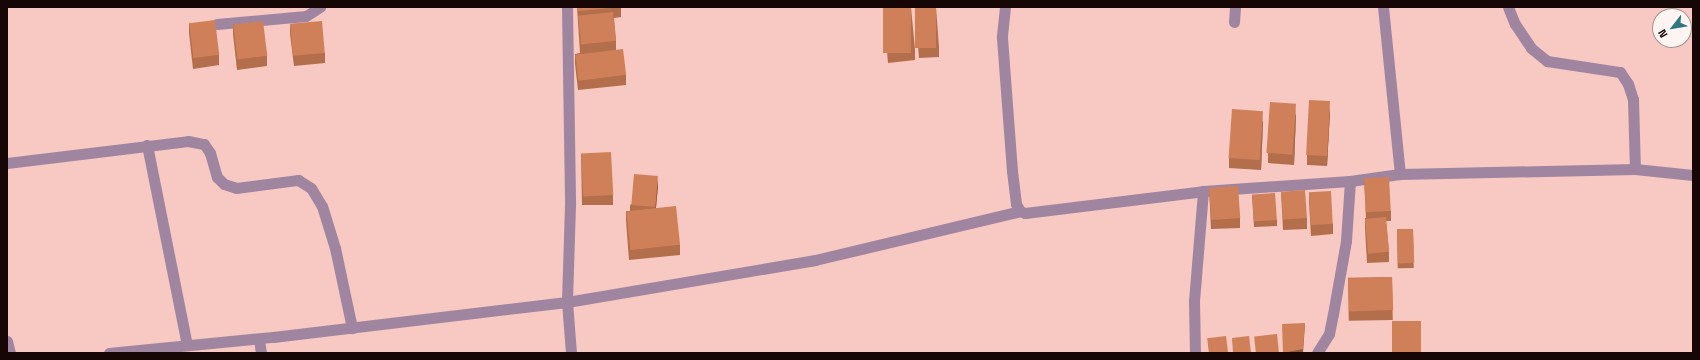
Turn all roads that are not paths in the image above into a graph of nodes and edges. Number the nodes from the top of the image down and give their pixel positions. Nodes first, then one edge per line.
1 (320, 7) edge
2 (567, 7) edge
3 (1005, 7) edge
4 (1235, 7) edge
5 (1384, 7) edge
6 (1508, 7) edge
7 (1234, 22) dead end
8 (217, 24) edge
9 (147, 145) junction
10 (7, 163) edge
11 (1634, 169) junction
12 (1400, 174) junction
13 (1693, 175) edge
14 (1350, 181) junction
15 (1204, 191) junction
16 (1020, 211) junction
17 (567, 302) junction
18 (352, 328) junction
19 (259, 339) junction
20 (7, 341) edge
21 (187, 345) junction
22 (10, 353) edge
23 (109, 353) edge
24 (261, 353) edge
25 (571, 353) edge
26 (1195, 353) edge
27 (1317, 353) edge

1 - 8 street
2 - 17 street
3 - 16 street
4 - 7 street
5 - 12 street
6 - 11 street
9 - 10 street
9 - 18 street
9 - 21 street
11 - 12 street
11 - 13 street
12 - 14 street
14 - 15 street
14 - 27 street
15 - 16 street
15 - 26 street
16 - 17 street
17 - 18 street
17 - 25 street
18 - 19 street
19 - 21 street
19 - 24 street
20 - 22 street
21 - 23 street

